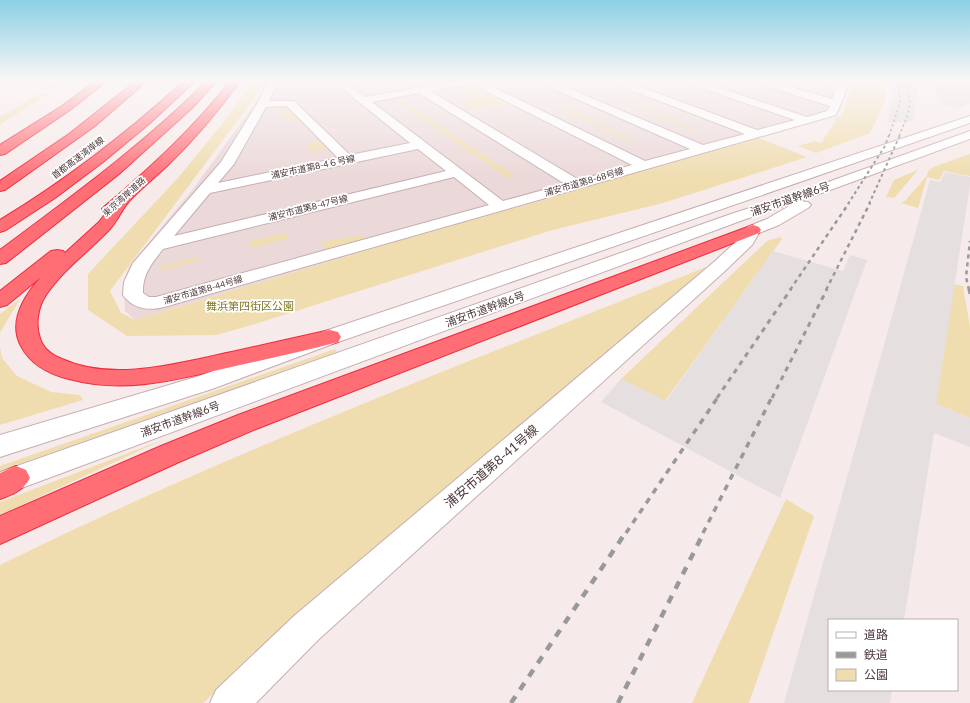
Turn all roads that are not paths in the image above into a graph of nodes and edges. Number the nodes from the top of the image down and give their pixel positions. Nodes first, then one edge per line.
1 (36, 114) edge
2 (57, 114) edge
3 (103, 114) edge
4 (153, 114) edge
5 (179, 114) edge
6 (208, 114) edge
7 (256, 114) edge
8 (301, 114) edge
9 (381, 114) edge
10 (460, 114) edge
11 (539, 114) edge
12 (619, 114) edge
13 (703, 114) edge
14 (788, 114) edge
15 (829, 114) edge
16 (970, 119) edge
17 (806, 120) junction
18 (5, 134) dead end
19 (756, 134) junction
20 (970, 135) edge
21 (421, 144) junction
22 (700, 149) junction
23 (0, 152) edge
24 (347, 160) junction
25 (642, 165) junction
26 (457, 172) junction
27 (576, 184) junction
28 (0, 187) edge
29 (822, 189) junction
30 (206, 190) junction
31 (122, 200) junction
32 (11, 206) dead end
33 (500, 206) junction
34 (0, 213) edge
35 (0, 227) edge
36 (752, 230) junction
37 (159, 245) junction
38 (0, 258) edge
39 (0, 300) edge
40 (330, 337) junction
41 (0, 446) edge
42 (6, 483) edge
43 (0, 530) edge
44 (229, 703) edge

1 - 18 highway
2 - 23 highway
3 - 28 highway, 首都高速湾岸線
4 - 35 highway
5 - 38 highway
6 - 31 highway, 東京湾岸道路
7 - 30 street, 浦安市道第8-44号線
8 - 24 street
9 - 21 street
10 - 27 street
11 - 25 street
12 - 22 street
13 - 19 street
14 - 17 street
15 - 17 street, 浦安市道第8-68号線
16 - 40 street, 浦安市道幹線6号
17 - 19 street, 浦安市道第8-68号線
19 - 22 street, 浦安市道第8-68号線
20 - 29 street, 浦安市道幹線6号
21 - 24 street, 浦安市道第8-4６号線
21 - 26 street
22 - 25 street, 浦安市道第8-68号線
24 - 30 street, 浦安市道第8-4６号線
25 - 27 street, 浦安市道第8-68号線
26 - 33 street
26 - 37 street, 浦安市道第8-47号線
27 - 33 street, 浦安市道第8-68号線
29 - 36 street
29 - 42 street, 浦安市道幹線6号
30 - 37 street, 浦安市道第8-44号線
31 - 39 highway, 東京湾岸道路
31 - 40 highway
32 - 34 highway
33 - 37 street, 浦安市道第8-44号線
36 - 43 highway
36 - 44 street, 浦安市道第8-41号線
40 - 41 street, 浦安市道幹線6号

